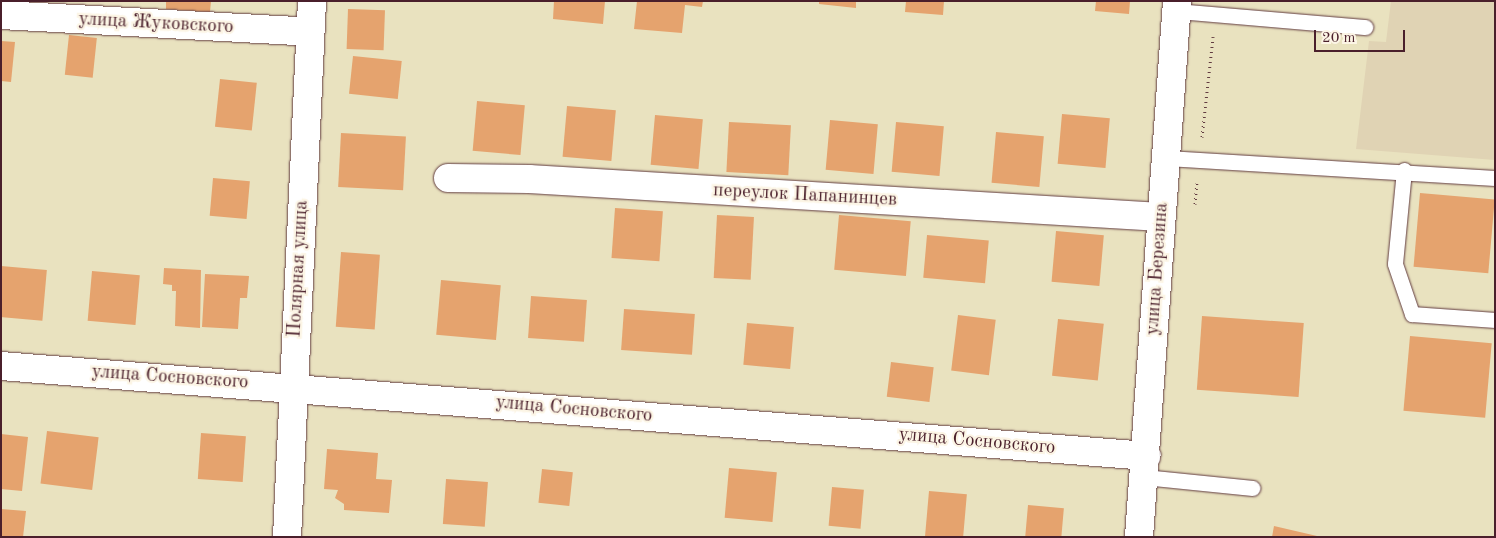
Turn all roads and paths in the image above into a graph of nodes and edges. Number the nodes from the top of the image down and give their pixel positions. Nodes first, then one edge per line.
1 (312, 1) edge
2 (1177, 6) edge
3 (1215, 7) edge
4 (1, 15) edge
5 (1365, 27) dead end
6 (310, 32) junction
7 (1166, 158) junction
8 (1404, 170) junction
9 (448, 178) dead end
10 (1495, 178) edge
11 (1161, 217) junction
12 (1495, 320) edge
13 (1, 366) edge
14 (294, 387) junction
15 (1145, 466) junction
16 (1252, 488) dead end
17 (287, 537) edge
18 (1139, 537) edge

1 - 6 street, Полярная улица
2 - 3 lane
2 - 7 street, улица Березина
3 - 5 lane
4 - 6 street, улица Жуковского
6 - 14 street, Полярная улица
7 - 8 lane
7 - 11 street, улица Березина
8 - 10 lane
8 - 12 lane
9 - 11 street, переулок Папанинцев
11 - 15 street, улица Березина
13 - 14 street, улица Сосновского
14 - 15 street, улица Сосновского
14 - 17 street, Полярная улица
15 - 16 lane
15 - 18 street, улица Березина

